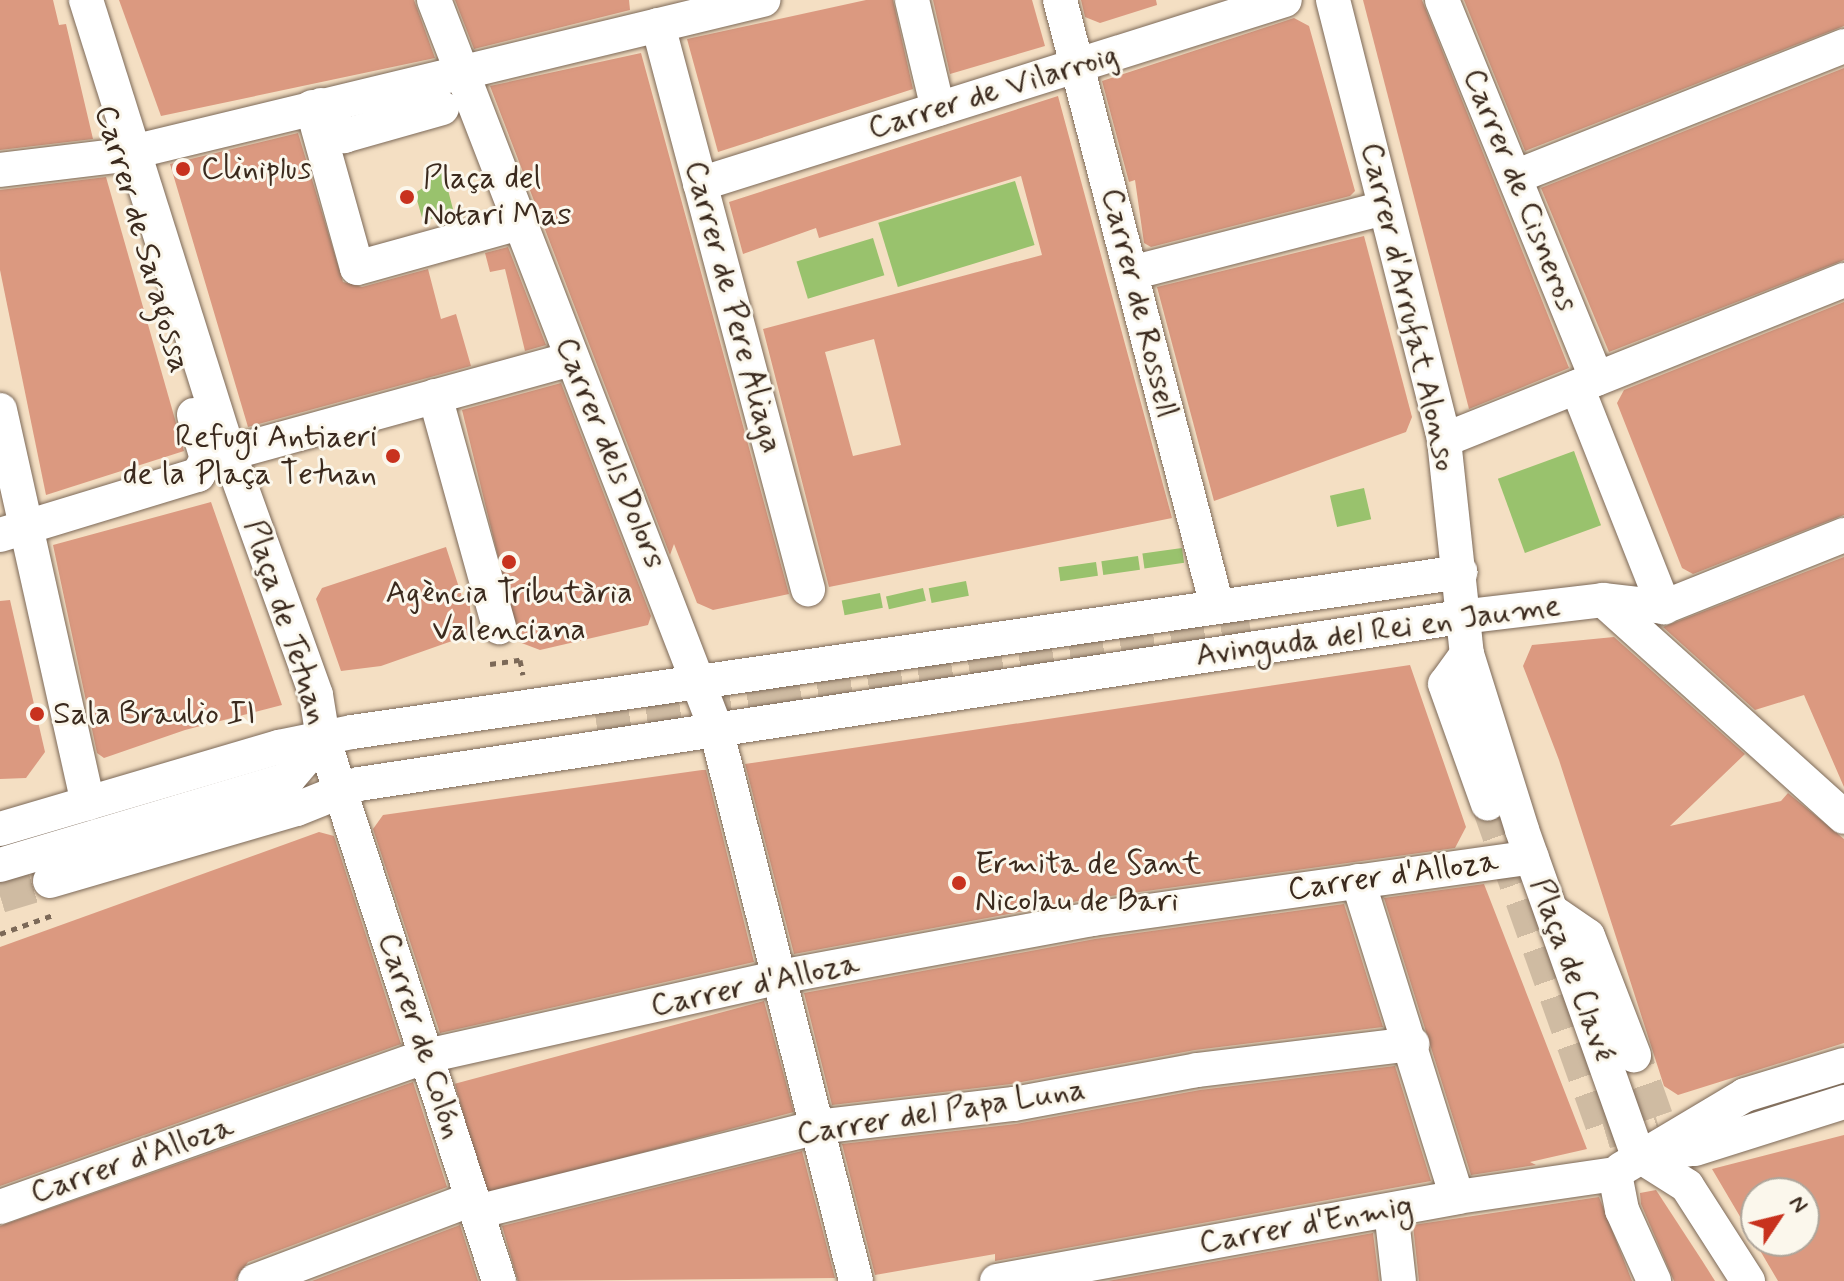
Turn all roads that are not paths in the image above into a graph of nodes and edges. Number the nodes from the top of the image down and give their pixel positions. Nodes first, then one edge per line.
1 (74, 0) edge
2 (86, 0) edge
3 (97, 0) edge
4 (434, 0) edge
5 (763, 0) edge
6 (912, 0) edge
7 (1060, 0) edge
8 (1285, 0) edge
9 (1333, 0) edge
10 (1442, 0) edge
11 (1236, 7) edge
12 (658, 25) junction
13 (1844, 46) edge
14 (1077, 65) junction
15 (457, 88) junction
16 (317, 106) junction
17 (938, 109) junction
18 (366, 114) dead end
19 (131, 151) junction
20 (0, 170) edge
21 (1515, 177) junction
22 (700, 184) junction
23 (1385, 208) junction
24 (519, 223) junction
25 (1131, 273) junction
26 (1844, 280) edge
27 (571, 359) junction
28 (1587, 383) junction
29 (435, 396) junction
30 (0, 410) edge
31 (1444, 440) junction
32 (218, 459) junction
33 (13, 531) edge
34 (1844, 535) edge
35 (1461, 572) junction
36 (808, 589) dead end
37 (1603, 600) junction
38 (1664, 607) junction
39 (1239, 617) junction
40 (1461, 617) junction
41 (499, 627) dead end
42 (1377, 630) junction
43 (1467, 654) junction
44 (696, 685) junction
45 (492, 713) junction
46 (427, 722) junction
47 (716, 729) junction
48 (323, 738) junction
49 (500, 762) junction
50 (224, 763) junction
51 (431, 773) junction
52 (341, 791) junction
53 (88, 803) junction
54 (1488, 804) tunnel mouth
55 (236, 811) junction
56 (1844, 817) edge
57 (0, 829) edge
58 (1532, 857) junction
59 (0, 865) edge
60 (50, 881) tunnel mouth
61 (1358, 881) junction
62 (1553, 912) junction
63 (779, 977) junction
64 (1412, 1044) junction
65 (1634, 1055) tunnel mouth
66 (427, 1056) junction
67 (1844, 1065) edge
68 (1844, 1102) edge
69 (817, 1127) junction
70 (1626, 1164) junction
71 (1457, 1197) junction
72 (474, 1206) junction
73 (0, 1207) edge
74 (1391, 1210) junction
75 (255, 1281) edge
76 (499, 1281) edge
77 (856, 1281) edge
78 (997, 1281) edge
79 (1399, 1281) edge
80 (1654, 1281) edge
81 (1748, 1281) edge

1 - 19 street, Carrer de Saragossa
2 - 19 street, Carrer de Saragossa
3 - 19 street, Carrer de Saragossa
4 - 15 street
5 - 12 street
6 - 17 street
7 - 14 street, Carrer de Rossell
8 - 11 street, Carrer de Vilarroig
9 - 23 street, Carrer d'Arrufat Alonso
10 - 21 street, Carrer de Cisneros
11 - 14 street, Carrer de Vilarroig
12 - 15 street
12 - 22 street, Carrer de Pere Aliaga
13 - 21 street
14 - 17 street, Carrer de Vilarroig
14 - 25 street, Carrer de Rossell
15 - 16 street
15 - 18 street
15 - 24 street
16 - 19 street
16 - 24 street
17 - 22 street, Carrer de Vilarroig
19 - 20 street
19 - 32 street, Carrer de Saragossa
21 - 28 street, Carrer de Cisneros
22 - 36 street, Carrer de Pere Aliaga
23 - 25 street
23 - 31 street, Carrer d'Arrufat Alonso
24 - 27 street, Carrer dels Dolors
25 - 39 street, Carrer de Rossell
26 - 28 street
27 - 29 street
27 - 44 street, Carrer dels Dolors
28 - 31 street
28 - 38 street
29 - 32 street
29 - 41 street
30 - 33 street
31 - 35 street, Carrer d'Arrufat Alonso
32 - 33 street
32 - 48 street, Plaça de Tetuan
33 - 53 street
34 - 38 street
35 - 39 street, Avinguda del Rei en Jaume
35 - 40 street, Carrer d'Arrufat Alonso
37 - 38 street, Avinguda del Rei en Jaume
37 - 40 street, Avinguda del Rei en Jaume
37 - 56 street
39 - 42 street
39 - 44 street, Avinguda del Rei en Jaume
40 - 42 street, Avinguda del Rei en Jaume
40 - 43 street, Plaça de Clavé
42 - 47 street, Avinguda del Rei en Jaume
43 - 54 street
43 - 58 street, Plaça de Clavé
44 - 45 street, Avinguda del Rei en Jaume
44 - 47 street
45 - 46 street, Avinguda del Rei en Jaume
45 - 49 street
46 - 48 street, Avinguda del Rei en Jaume
46 - 51 street
47 - 49 street, Avinguda del Rei en Jaume
47 - 63 street
48 - 50 street, Avinguda del Rei en Jaume
48 - 52 street, Plaça de Tetuan
48 - 55 street
49 - 51 street, Avinguda del Rei en Jaume
50 - 53 street, Avinguda del Rei en Jaume
50 - 55 street
51 - 52 street, Avinguda del Rei en Jaume
52 - 55 street, Avinguda del Rei en Jaume
52 - 66 street, Carrer de Colón
53 - 57 street, Avinguda del Rei en Jaume
55 - 59 street
55 - 60 street
58 - 61 street, Carrer d'Alloza
58 - 62 street, Plaça de Clavé
61 - 63 street, Carrer d'Alloza
61 - 64 street
62 - 65 street
62 - 70 street, Plaça de Clavé
63 - 66 street, Carrer d'Alloza
63 - 69 street
64 - 69 street, Carrer del Papa Luna
64 - 71 street
66 - 72 street, Carrer de Colón
66 - 73 street, Carrer d'Alloza
67 - 70 street
68 - 70 street, Carrer d'Enmig
69 - 72 street, Carrer del Papa Luna
69 - 77 street
70 - 71 street, Carrer d'Enmig
70 - 80 street, Plaça de Clavé
70 - 81 street
71 - 74 street, Carrer d'Enmig
72 - 75 street, Carrer del Papa Luna
72 - 76 street, Carrer de Colón
74 - 78 street, Carrer d'Enmig
74 - 79 street

